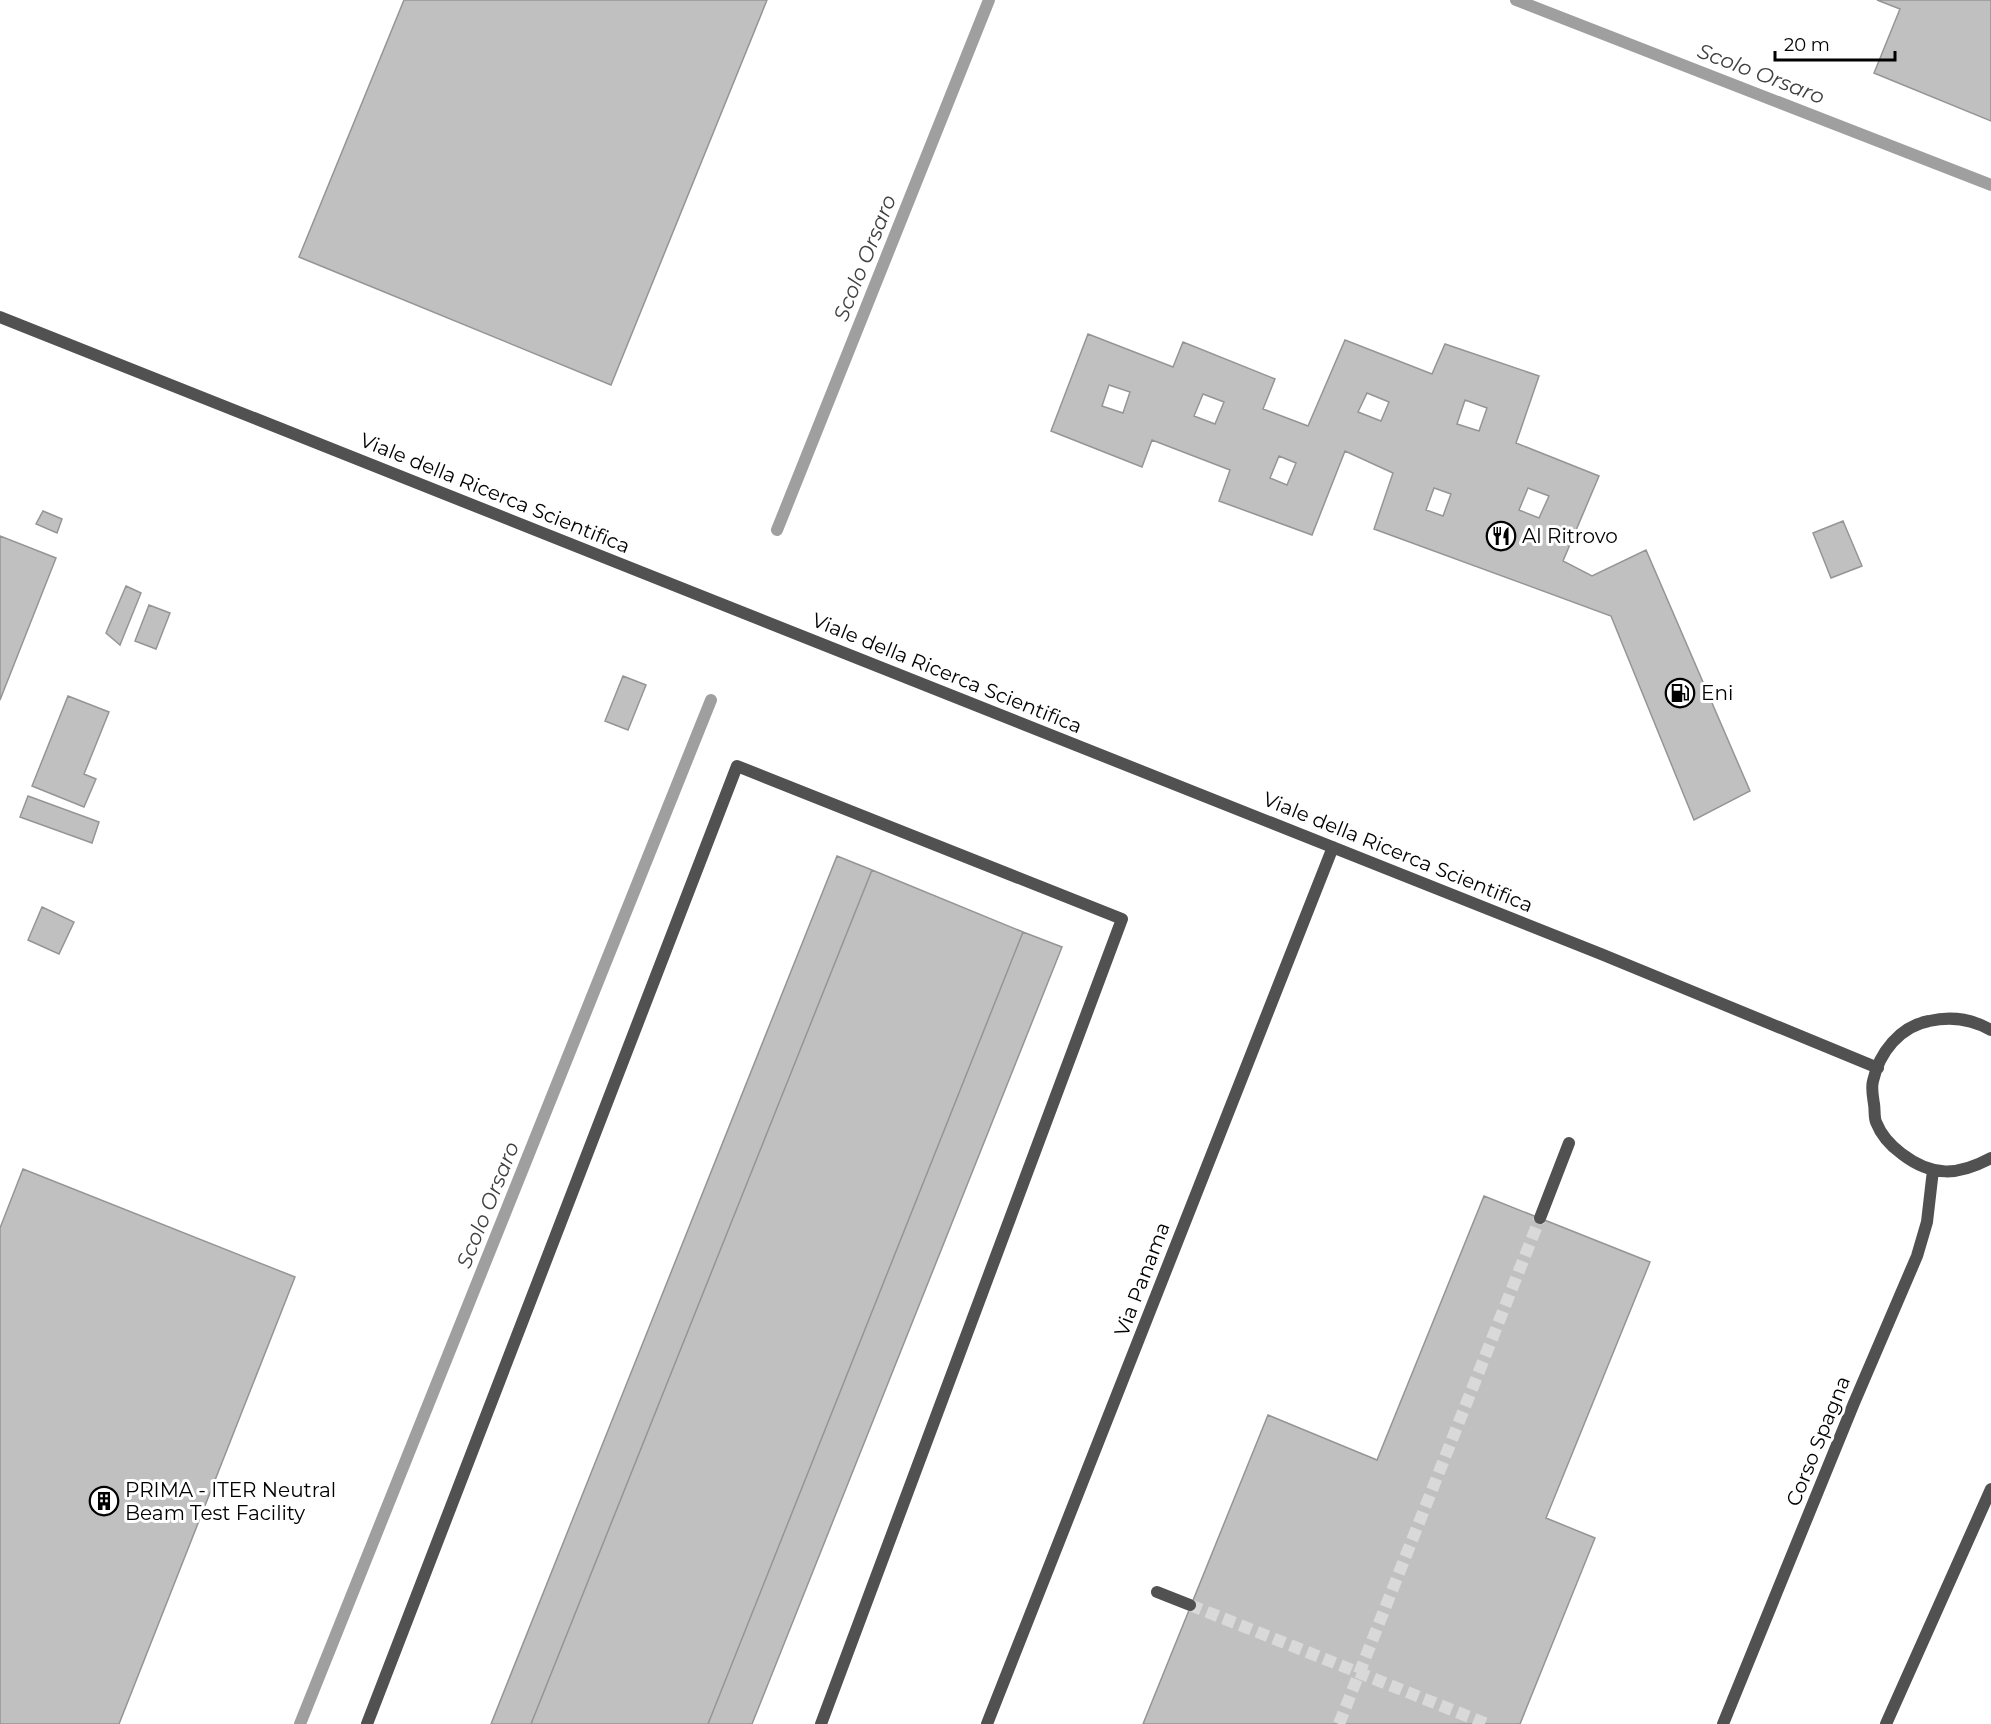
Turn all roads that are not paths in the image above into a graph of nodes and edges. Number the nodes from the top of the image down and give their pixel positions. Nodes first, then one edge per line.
1 (0, 317) edge
2 (1333, 847) junction
3 (1991, 1030) edge
4 (1878, 1068) junction
5 (1569, 1143) dead end
6 (1991, 1158) edge
7 (1933, 1170) junction
8 (1540, 1218) tunnel mouth
9 (1991, 1489) edge
10 (1156, 1592) dead end
11 (1190, 1605) tunnel mouth
12 (367, 1724) edge
13 (821, 1724) edge
14 (987, 1724) edge
15 (1723, 1724) edge
16 (1886, 1724) edge

1 - 2 street, Viale della Ricerca Scientifica
2 - 4 street, Viale della Ricerca Scientifica
2 - 14 street, Via Panama
3 - 4 street
4 - 7 street
5 - 8 street
6 - 7 street
7 - 15 street, Corso Spagna
9 - 16 street
10 - 11 street
12 - 13 street

